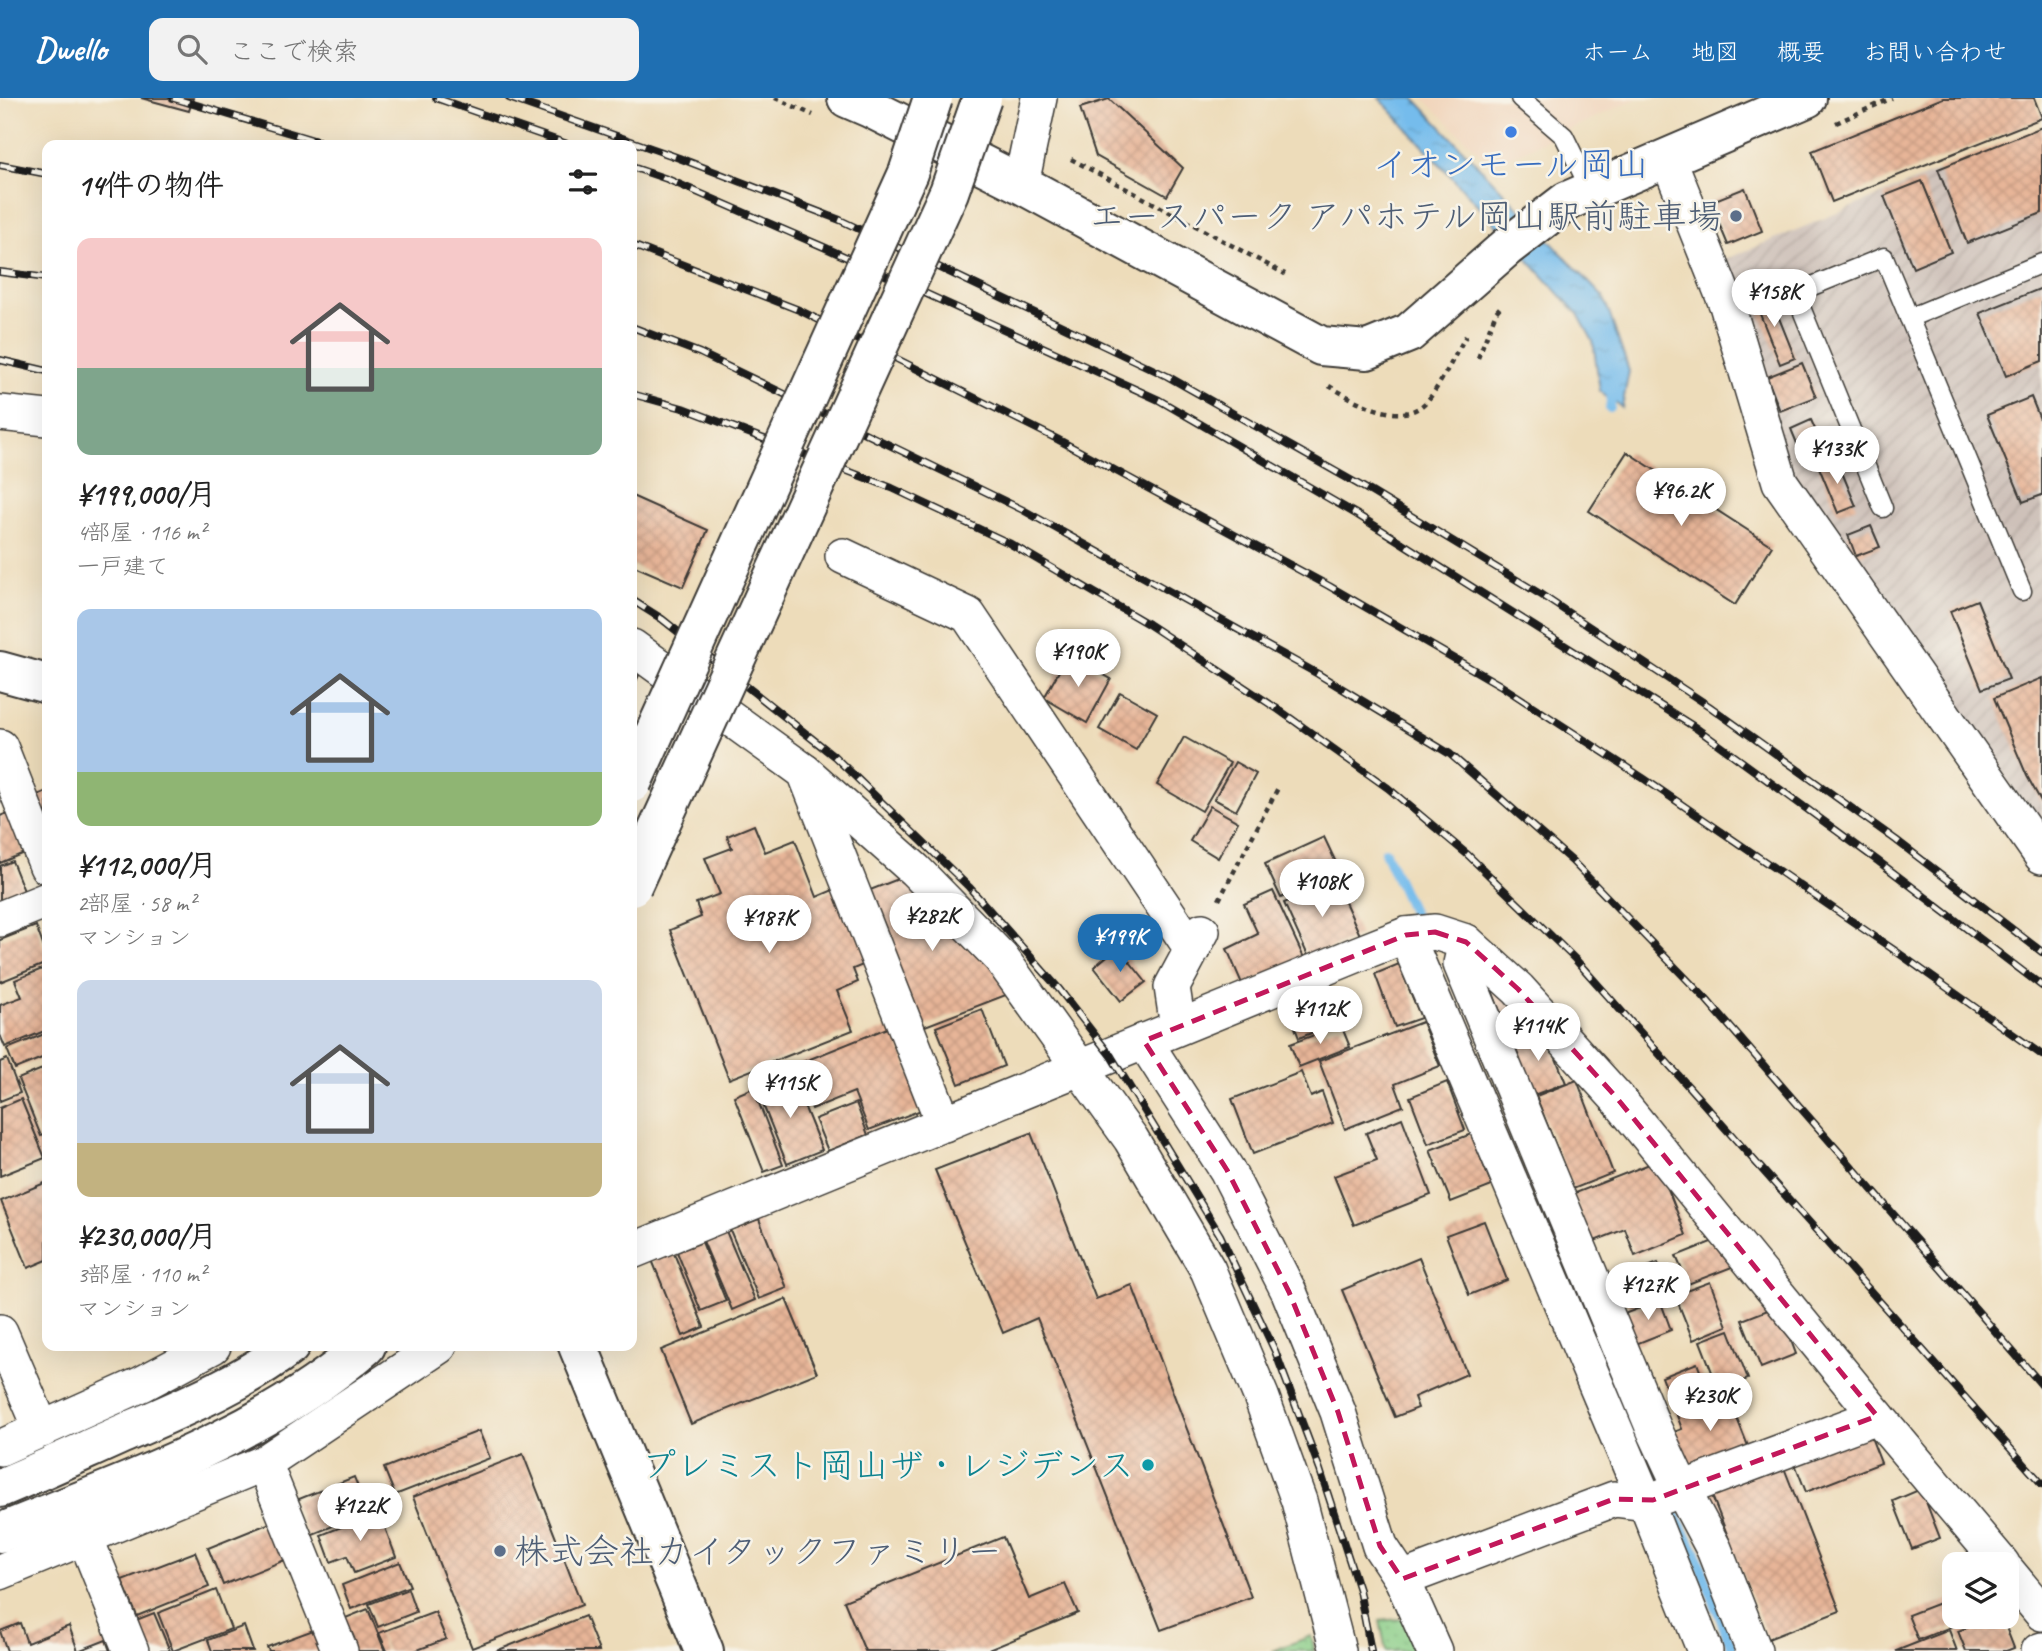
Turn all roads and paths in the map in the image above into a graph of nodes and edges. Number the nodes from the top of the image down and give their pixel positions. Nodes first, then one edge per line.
1 (775, 98) edge
2 (933, 98) edge
3 (982, 98) edge
4 (1039, 98) edge
5 (1520, 98) edge
6 (1807, 98) edge
7 (1892, 98) edge
8 (853, 106) edge
9 (1836, 123) dead end
10 (1668, 158) junction
11 (1071, 159) dead end
12 (1021, 184) junction
13 (1591, 191) junction
14 (2042, 263) edge
15 (1285, 274) dead end
16 (1499, 296) dead end
17 (1909, 318) junction
18 (1469, 332) dead end
19 (1478, 358) dead end
20 (1320, 381) dead end
21 (0, 413) edge
22 (42, 417) edge
23 (1883, 508) dead end
24 (843, 556) dead end
25 (2022, 592) dead end
26 (637, 651) edge
27 (0, 671) edge
28 (42, 683) edge
29 (0, 747) edge
30 (637, 772) edge
31 (805, 772) junction
32 (1278, 788) dead end
33 (42, 853) edge
34 (2042, 856) edge
35 (637, 876) edge
36 (42, 902) edge
37 (0, 919) edge
38 (1431, 936) junction
39 (1197, 940) junction
40 (1178, 1027) junction
41 (1144, 1041) junction
42 (1079, 1069) junction
43 (944, 1124) junction
44 (637, 1249) edge
45 (0, 1332) edge
46 (205, 1351) edge
47 (283, 1351) edge
48 (360, 1351) edge
49 (432, 1351) edge
50 (580, 1351) edge
51 (1877, 1416) junction
52 (43, 1430) junction
53 (0, 1448) edge
54 (264, 1463) junction
55 (0, 1488) edge
56 (1664, 1496) junction
57 (0, 1533) edge
58 (85, 1537) junction
59 (1991, 1552) edge
60 (0, 1572) edge
61 (1402, 1579) junction
62 (2019, 1585) edge
63 (2042, 1613) edge
64 (131, 1651) edge
65 (340, 1651) edge
66 (704, 1651) edge
67 (1338, 1651) edge
68 (1434, 1651) edge
69 (1705, 1651) edge
70 (1754, 1651) edge

1 - 8 path
2 - 30 street, bridge
3 - 35 street, bridge
4 - 12 street
5 - 13 lane
6 - 10 street
7 - 9 path
8 - 12 street
10 - 13 street
10 - 34 street
11 - 15 path
12 - 13 street
14 - 17 lane
16 - 19 path
17 - 23 lane
17 - 25 lane
18 - 20 path
21 - 22 street
24 - 39 street
26 - 31 street
27 - 28 street
29 - 33 street
31 - 42 street
31 - 43 street
32 - 39 path
36 - 37 street
38 - 40 street
38 - 51 street
38 - 56 street
38 - 56 street
39 - 40 street
40 - 41 street
41 - 42 street
41 - 61 street
42 - 43 street
42 - 67 street
43 - 44 street
45 - 52 street
46 - 52 street
47 - 55 street
48 - 57 street
49 - 54 street
50 - 66 street
51 - 56 street
51 - 59 street
52 - 53 street
54 - 58 street
54 - 65 street
56 - 61 street
56 - 69 street
56 - 70 street
58 - 60 street
58 - 64 street
61 - 68 street
62 - 63 street

